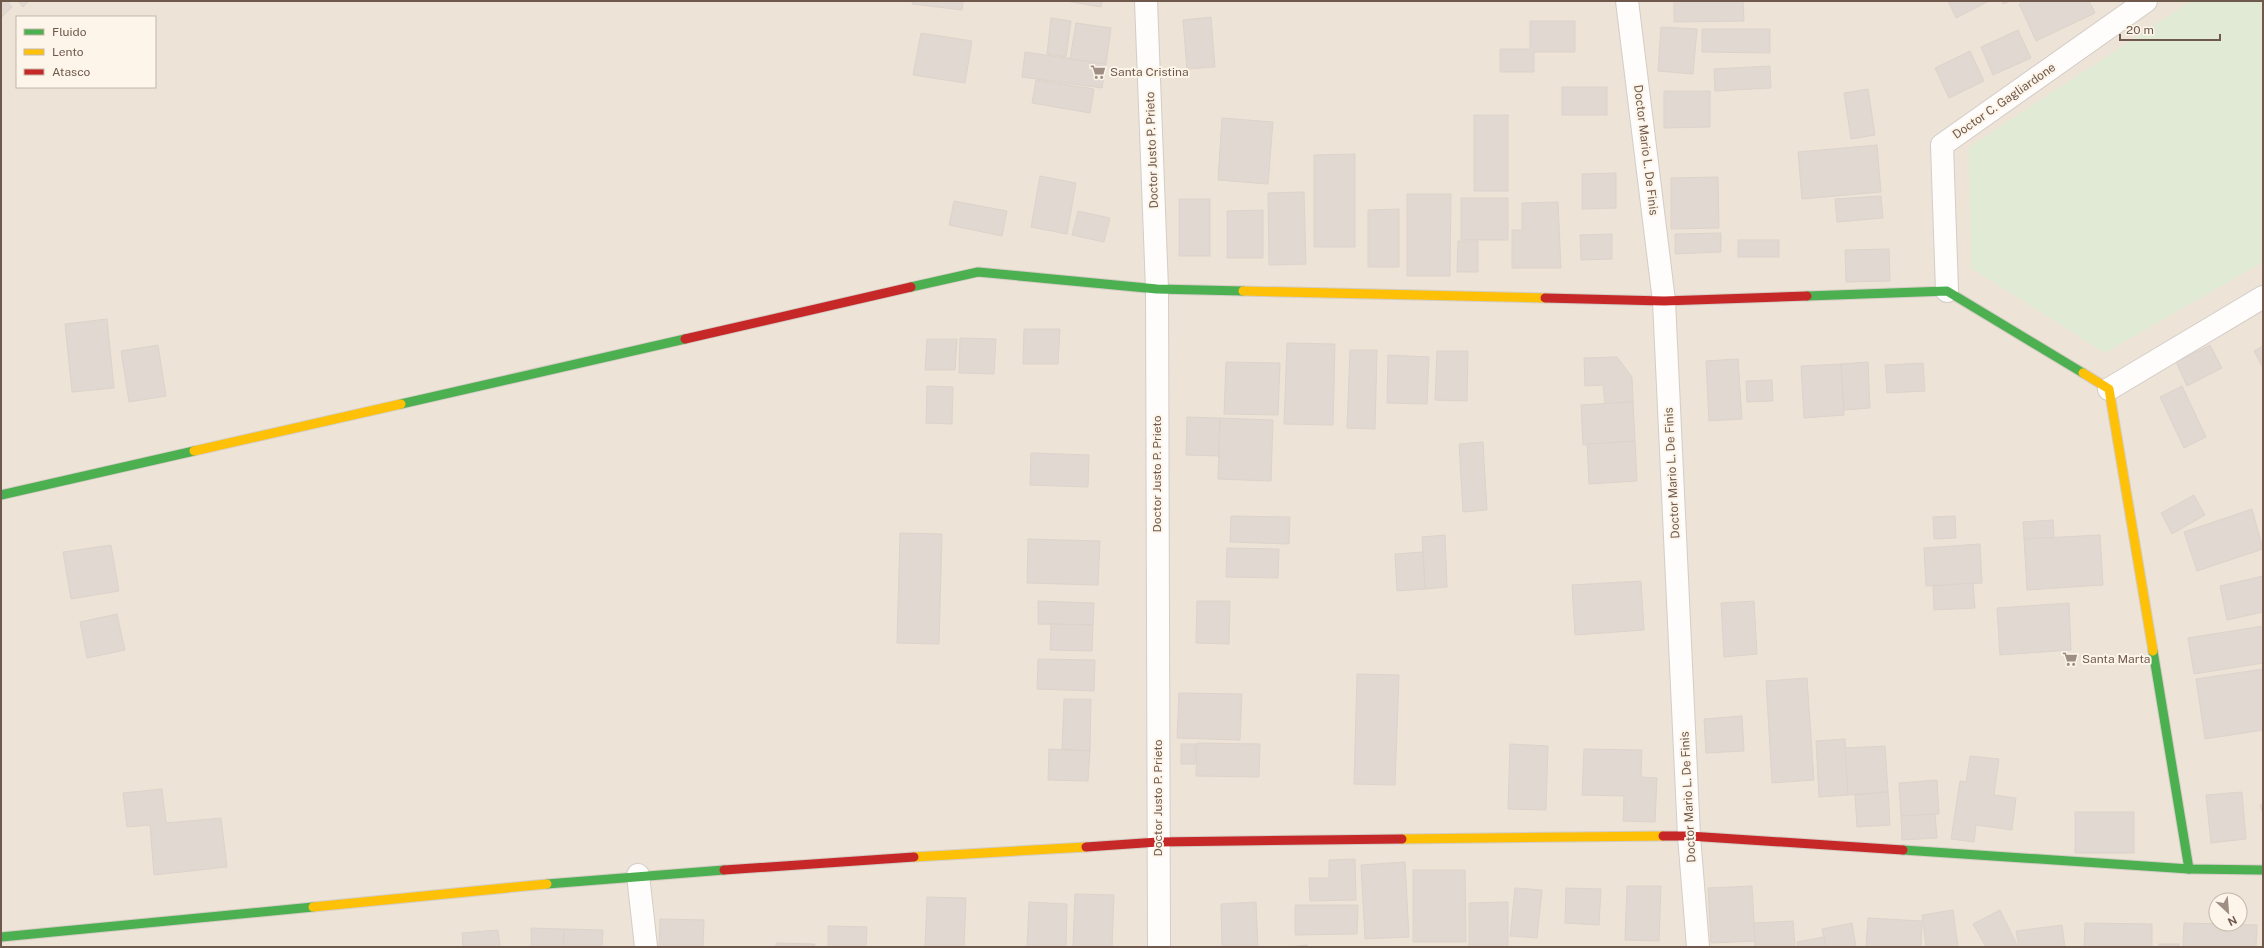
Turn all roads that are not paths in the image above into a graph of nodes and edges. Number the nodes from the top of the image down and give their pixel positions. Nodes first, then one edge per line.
1 (1146, 1) edge
2 (1627, 1) edge
3 (2146, 1) edge
4 (1157, 289) junction
5 (1947, 291) junction
6 (2263, 297) edge
7 (1664, 301) junction
8 (2109, 389) junction
9 (1, 495) edge
10 (1689, 836) junction
11 (1158, 842) junction
12 (2189, 869) junction
13 (2263, 870) edge
14 (638, 875) junction
15 (1, 937) edge
16 (646, 947) edge
17 (1159, 947) edge
18 (1698, 947) edge

1 - 4 street, Doctor Justo P. Prieto
2 - 7 street, Doctor Mario L. De Finis
3 - 5 street, Doctor C. Gagliardone
4 - 7 street
4 - 9 street
4 - 11 street, Doctor Justo P. Prieto
5 - 7 street
5 - 8 street
6 - 8 street
7 - 10 street, Doctor Mario L. De Finis
8 - 12 street
10 - 11 street
10 - 12 street
10 - 18 street, Doctor Mario L. De Finis
11 - 14 street
11 - 17 street, Doctor Justo P. Prieto
12 - 13 street
14 - 15 street
14 - 16 street

